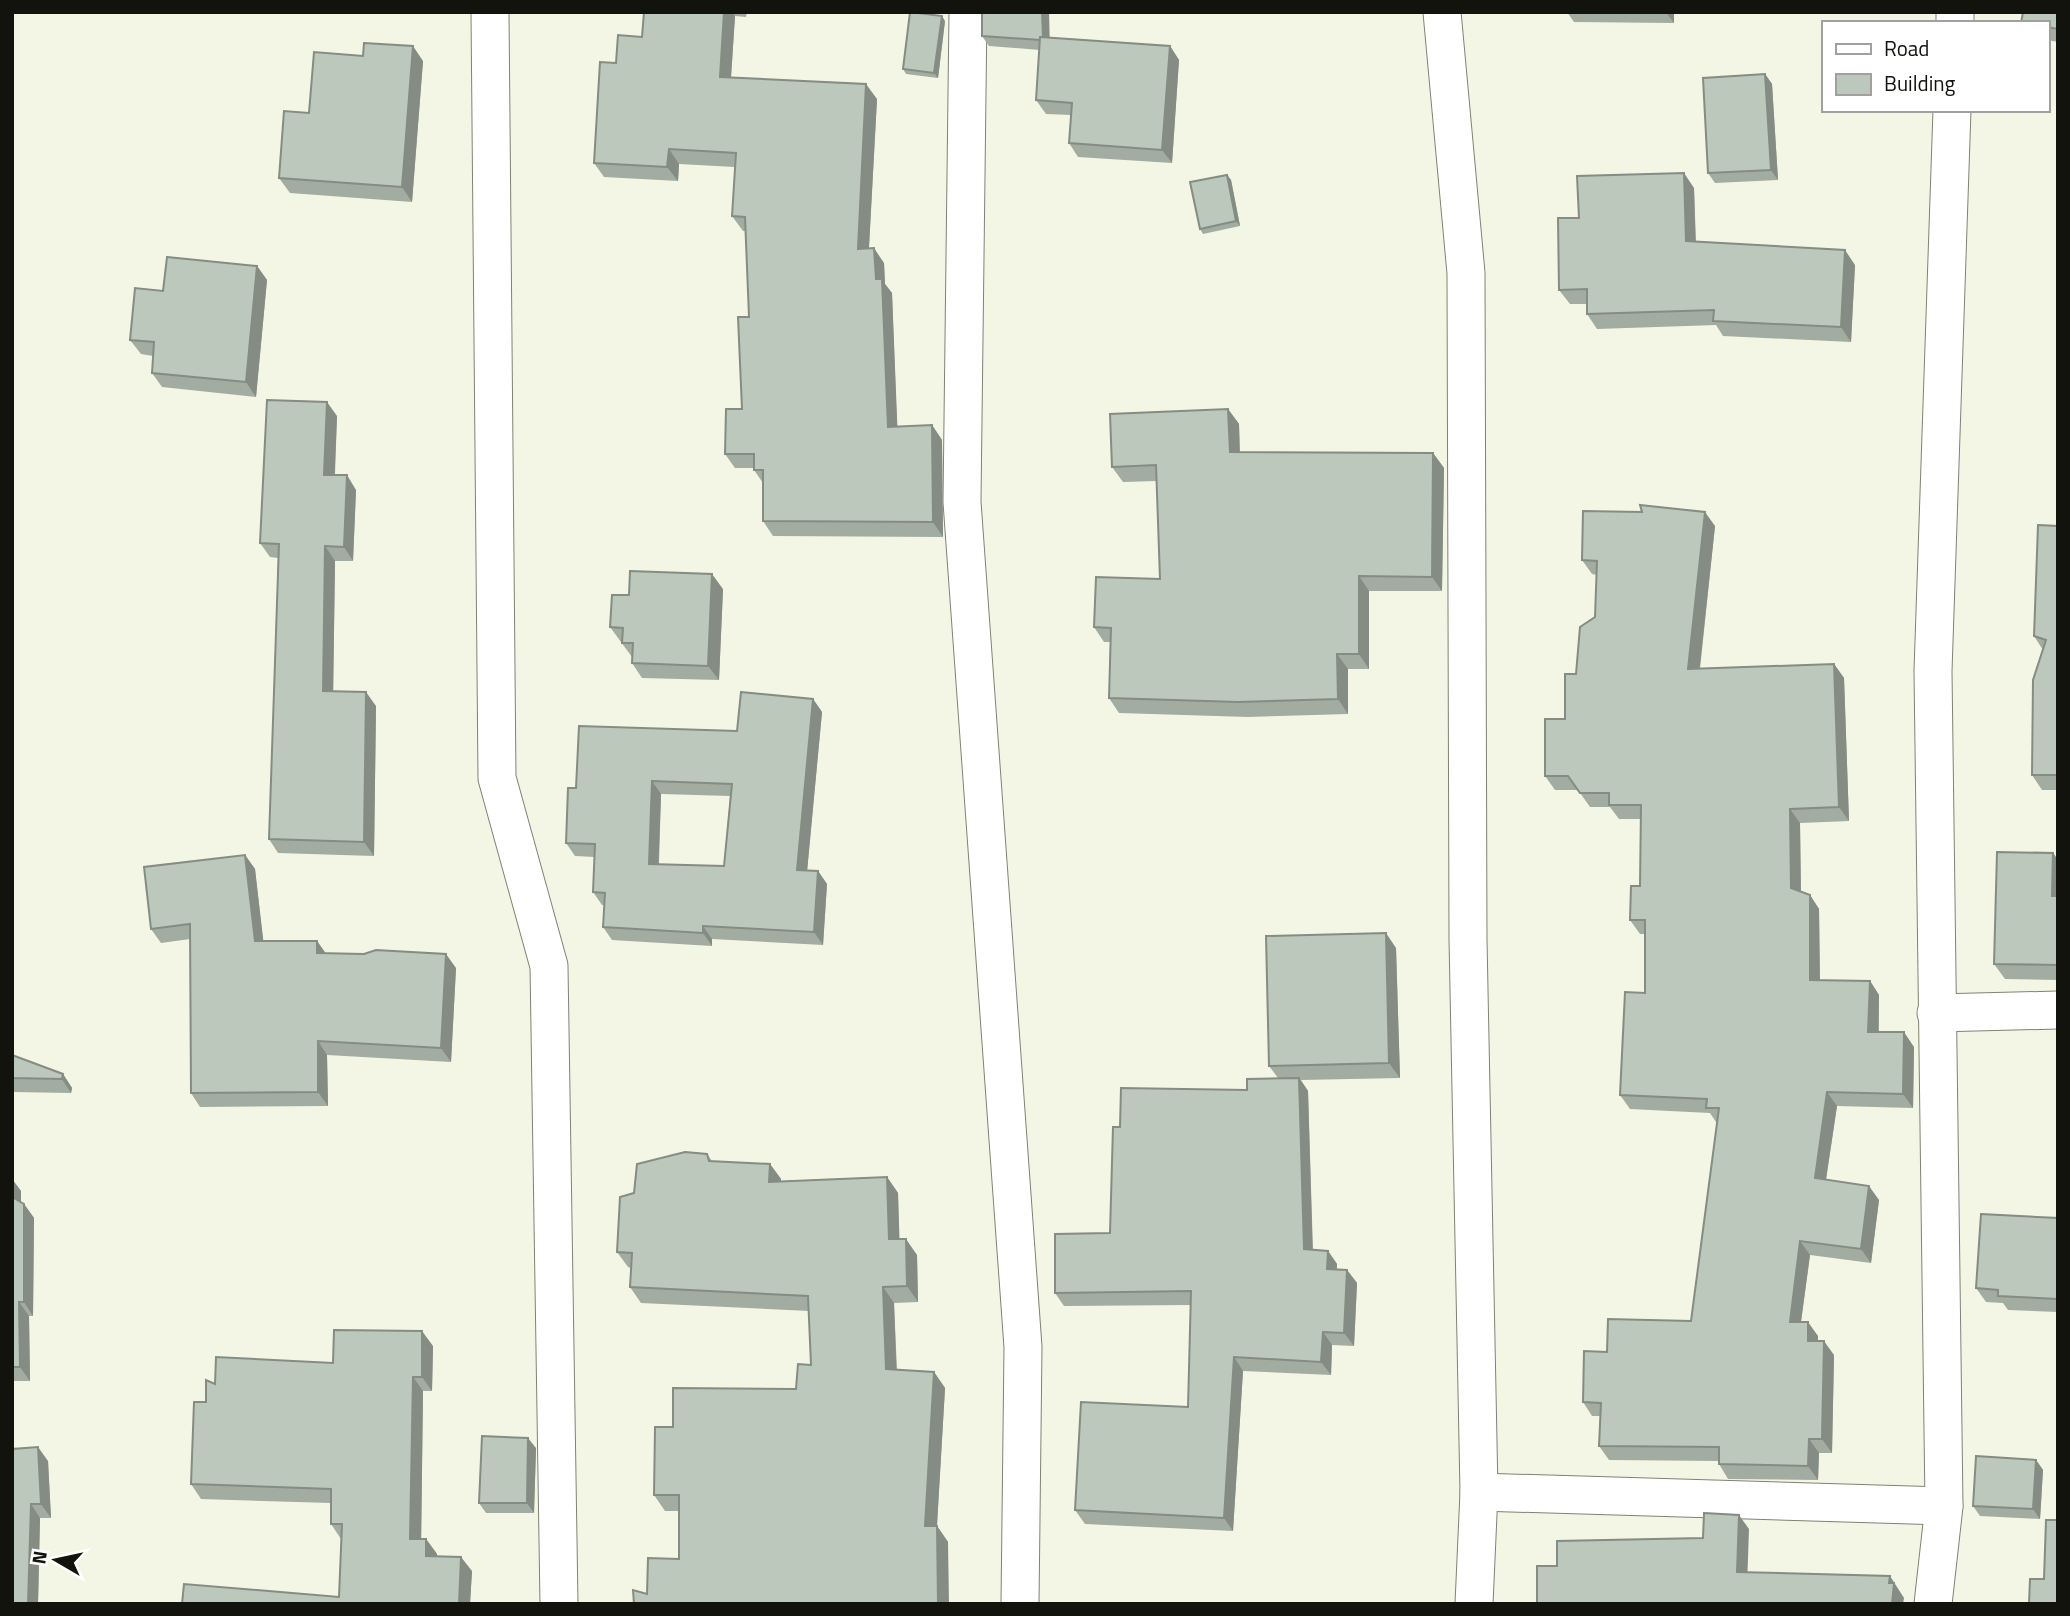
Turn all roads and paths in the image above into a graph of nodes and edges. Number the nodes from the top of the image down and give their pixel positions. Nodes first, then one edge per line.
1 (490, 12) edge
2 (968, 12) edge
3 (1442, 12) edge
4 (1952, 112) edge
5 (2058, 1010) edge
6 (1936, 1013) junction
7 (1479, 1492) junction
8 (1944, 1506) junction
9 (559, 1604) edge
10 (1020, 1604) edge
11 (1474, 1604) edge
12 (1933, 1604) edge

1 - 9 street
2 - 10 street
3 - 7 street
4 - 6 street
5 - 6 street
6 - 8 street
7 - 8 street
7 - 11 street
8 - 12 street

